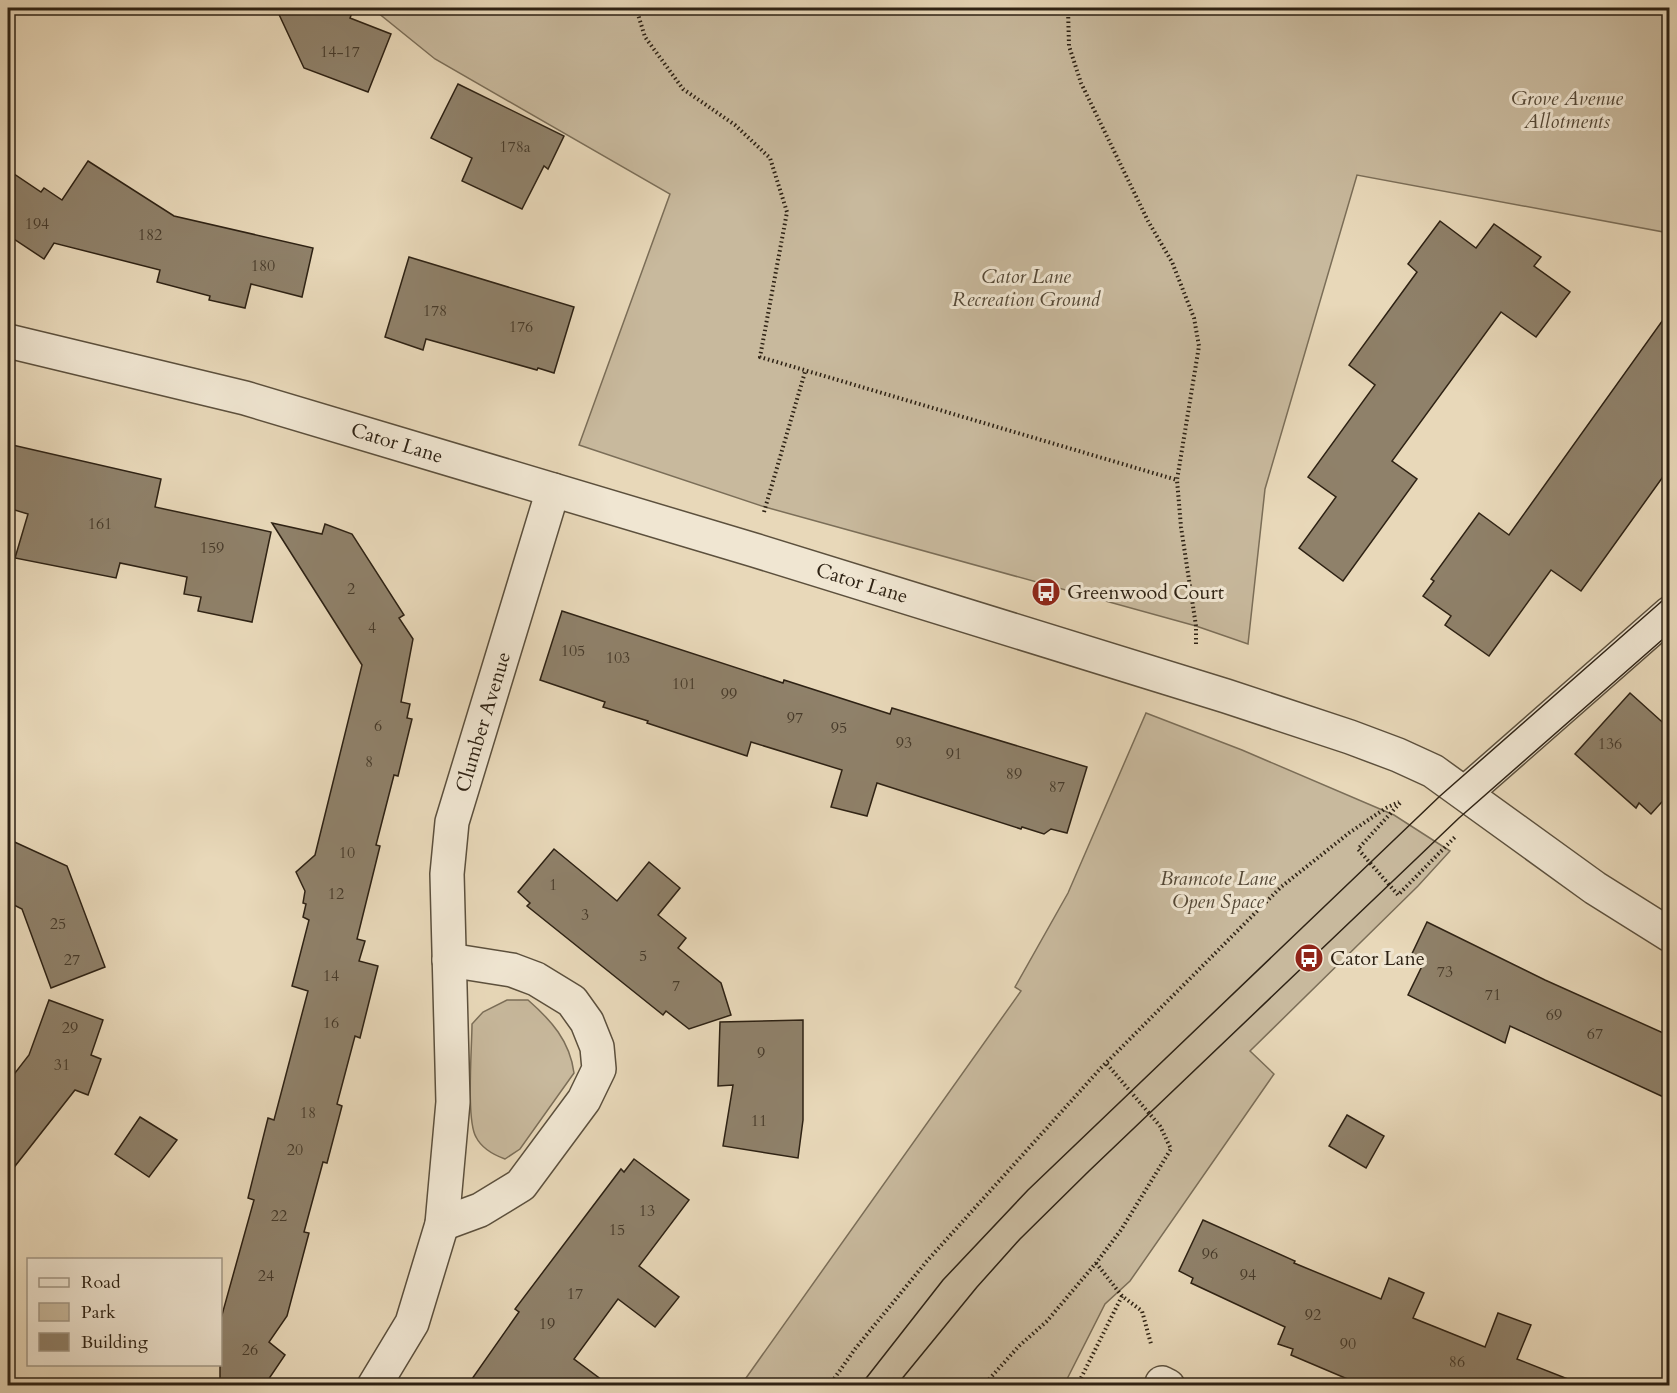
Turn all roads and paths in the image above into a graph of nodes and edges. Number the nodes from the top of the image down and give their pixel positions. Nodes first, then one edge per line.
1 (636, 8) edge
2 (1068, 8) edge
3 (8, 341) edge
4 (805, 372) junction
5 (1178, 480) junction
6 (553, 490) junction
7 (754, 550) junction
8 (1670, 613) edge
9 (1196, 687) junction
10 (1465, 793) junction
11 (1459, 833) dead end
12 (1670, 935) edge
13 (449, 960) junction
14 (1106, 1063) junction
15 (442, 1224) junction
16 (1096, 1263) junction
17 (1122, 1296) junction
18 (1165, 1384) edge
19 (374, 1386) edge
20 (829, 1386) edge
21 (983, 1386) edge
22 (1077, 1386) edge

1 - 4 path
2 - 5 path
3 - 6 street, Cator Lane
4 - 5 path
4 - 7 path
5 - 9 path
6 - 7 street, Cator Lane
6 - 13 street, Clumber Avenue
7 - 9 street, Cator Lane
8 - 10 street
9 - 10 street, Cator Lane
10 - 12 street, Cator Lane
11 - 14 path
13 - 15 street, Clumber Avenue
13 - 15 street
14 - 16 path
14 - 20 path
15 - 19 street, Clumber Avenue
16 - 17 path
16 - 21 path
17 - 18 path
17 - 22 path

